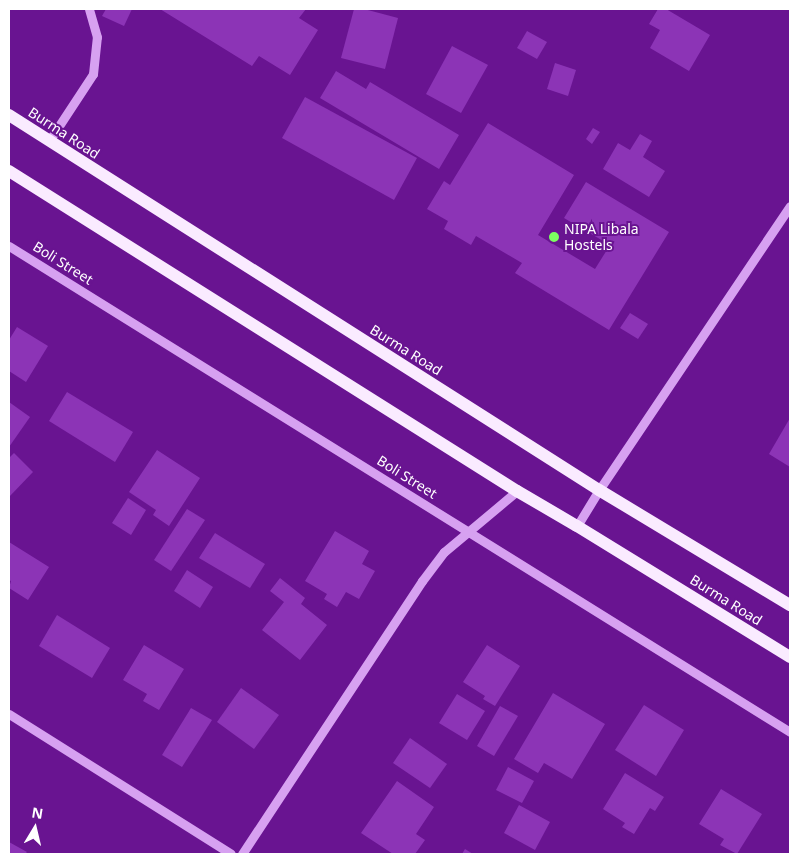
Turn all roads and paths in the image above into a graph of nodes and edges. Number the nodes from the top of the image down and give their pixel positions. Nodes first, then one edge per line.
1 (89, 9) edge
2 (9, 115) edge
3 (49, 141) junction
4 (9, 171) edge
5 (790, 206) edge
6 (9, 246) edge
7 (599, 490) junction
8 (517, 491) junction
9 (577, 526) junction
10 (469, 531) junction
11 (790, 605) edge
12 (790, 658) edge
13 (9, 714) edge
14 (790, 732) edge
15 (230, 854) edge
16 (242, 854) edge

1 - 3 street
2 - 3 main road, Burma Road
3 - 7 main road, Burma Road
4 - 8 main road, Burma Road
5 - 7 street
6 - 10 street, Boli Street
7 - 9 street
7 - 11 main road, Burma Road
8 - 9 main road, Burma Road
8 - 10 street
9 - 12 main road, Burma Road
10 - 14 street, Boli Street
10 - 16 street
13 - 15 street

